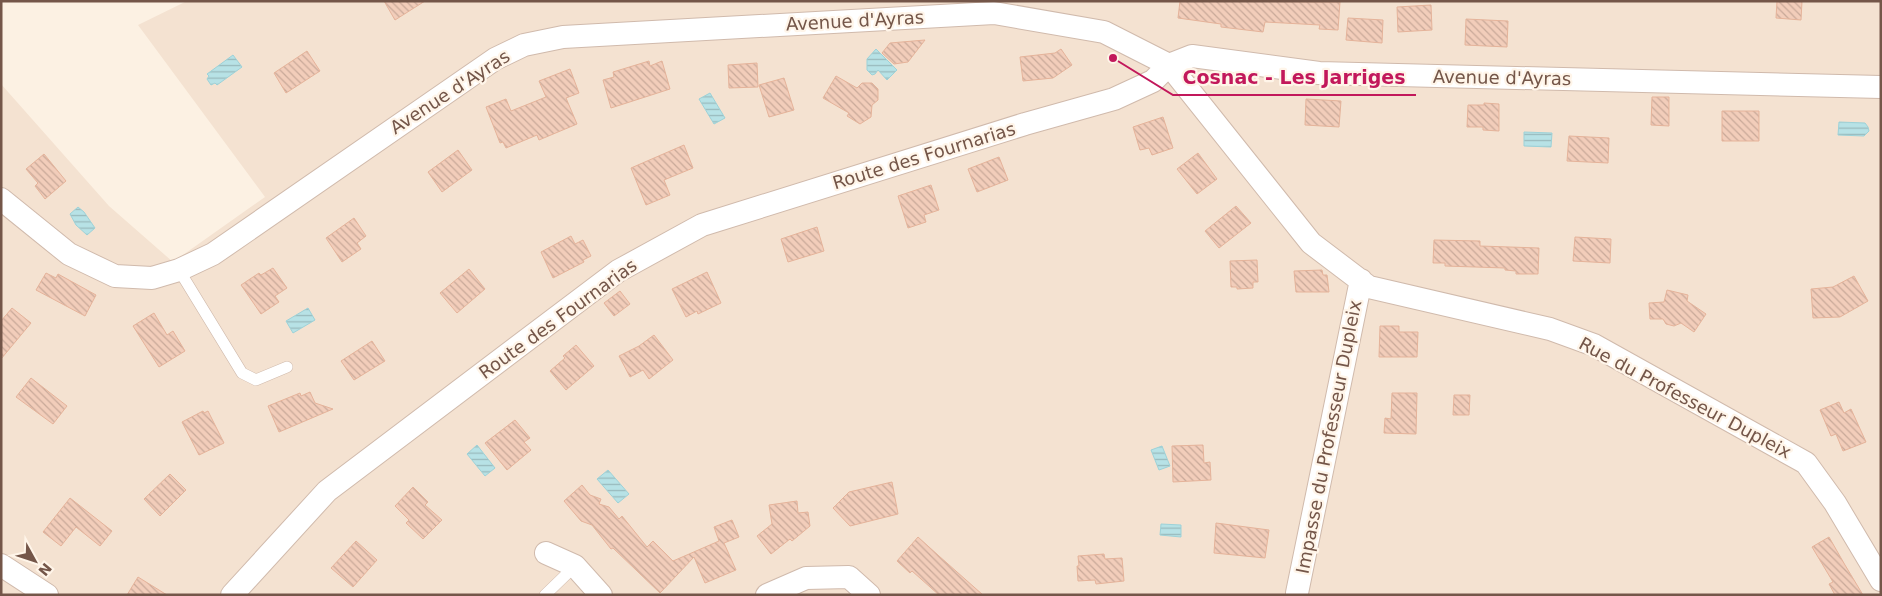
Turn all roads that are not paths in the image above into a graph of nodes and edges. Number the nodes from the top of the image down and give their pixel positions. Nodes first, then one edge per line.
1 (1169, 65) junction
2 (1881, 87) edge
3 (1, 199) edge
4 (179, 270) junction
5 (1361, 280) junction
6 (288, 366) dead end
7 (546, 553) dead end
8 (1, 565) edge
9 (575, 566) junction
10 (1881, 580) edge
11 (1297, 593) dead end
12 (47, 595) edge
13 (232, 595) edge
14 (545, 595) edge
15 (602, 595) edge
16 (767, 595) edge
17 (869, 595) edge

1 - 2 street, Avenue d'Ayras
1 - 4 street, Avenue d'Ayras
1 - 5 street, Rue du Professeur Dupleix
1 - 13 street, Route des Fournarias
3 - 4 street, Avenue d'Ayras
4 - 6 lane
5 - 10 street, Rue du Professeur Dupleix
5 - 11 street, Impasse du Professeur Dupleix
7 - 9 street
8 - 12 street
9 - 14 lane
9 - 15 street
16 - 17 street

